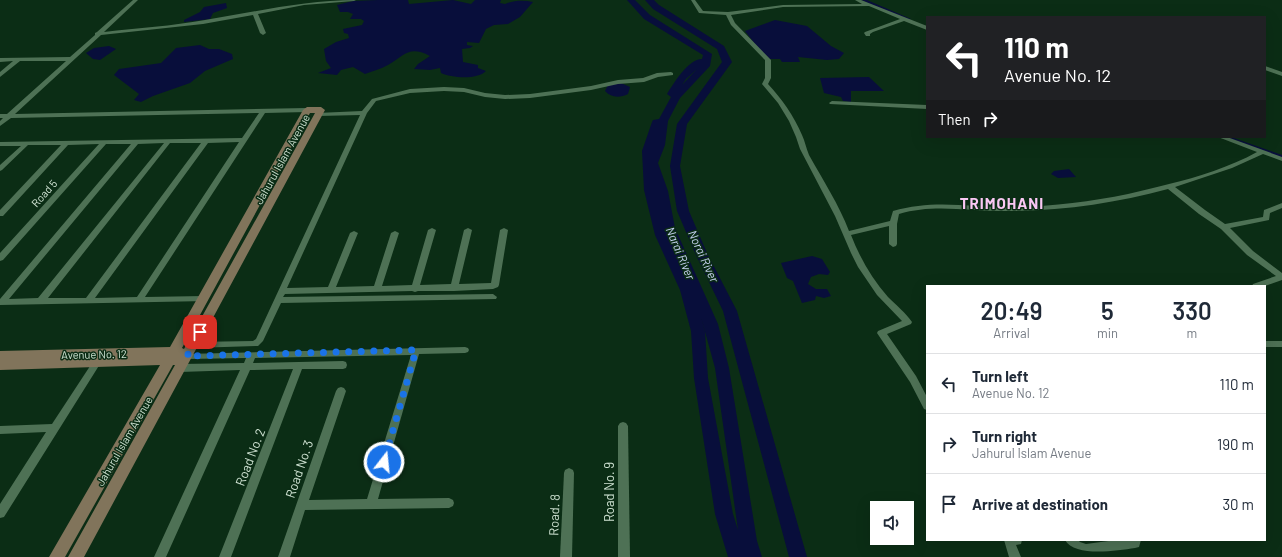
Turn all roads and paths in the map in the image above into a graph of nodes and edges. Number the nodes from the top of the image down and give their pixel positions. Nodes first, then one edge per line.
1 (136, 0) edge
2 (354, 0) edge
3 (693, 0) edge
4 (857, 0) edge
5 (868, 5) junction
6 (255, 13) junction
7 (728, 14) junction
8 (904, 19) junction
9 (926, 28) edge
10 (263, 33) dead end
11 (97, 34) junction
12 (868, 35) dead end
13 (0, 60) edge
14 (18, 60) junction
15 (71, 60) junction
16 (1266, 68) edge
17 (671, 74) dead end
18 (1282, 74) edge
19 (0, 75) edge
20 (832, 103) dead end
21 (926, 107) edge
22 (307, 110) junction
23 (263, 111) junction
24 (364, 113) junction
25 (319, 114) junction
26 (0, 116) edge
27 (8, 116) junction
28 (0, 124) edge
29 (1225, 138) edge
30 (244, 140) junction
31 (206, 141) junction
32 (104, 142) junction
33 (136, 142) junction
34 (168, 142) junction
35 (66, 143) junction
36 (0, 144) edge
37 (26, 144) junction
38 (1262, 152) junction
39 (1282, 159) edge
40 (0, 169) edge
41 (1169, 186) junction
42 (1282, 205) edge
43 (0, 214) edge
44 (894, 222) junction
45 (1224, 227) junction
46 (432, 230) dead end
47 (468, 230) dead end
48 (504, 230) dead end
49 (354, 233) dead end
50 (395, 233) dead end
51 (847, 234) junction
52 (893, 244) dead end
53 (0, 258) edge
54 (1281, 277) edge
55 (1259, 285) edge
56 (454, 288) junction
57 (377, 289) junction
58 (415, 289) junction
59 (331, 290) junction
60 (284, 291) junction
61 (493, 297) dead end
62 (204, 299) junction
63 (139, 300) junction
64 (279, 300) junction
65 (88, 301) junction
66 (1, 302) edge
67 (40, 302) junction
68 (1266, 344) edge
69 (1282, 344) edge
70 (416, 350) junction
71 (465, 350) dead end
72 (252, 355) junction
73 (0, 356) edge
74 (172, 356) junction
75 (187, 356) junction
76 (97, 362) junction
77 (0, 365) edge
78 (343, 365) dead end
79 (299, 366) junction
80 (248, 367) junction
81 (341, 391) dead end
82 (926, 404) edge
83 (623, 426) dead end
84 (55, 428) junction
85 (0, 430) edge
86 (569, 473) dead end
87 (449, 503) dead end
88 (371, 504) junction
89 (302, 505) junction
90 (0, 513) edge
91 (1012, 541) edge
92 (1071, 541) edge
93 (1136, 541) edge
94 (57, 557) edge
95 (76, 557) edge
96 (160, 557) edge
97 (225, 557) edge
98 (284, 557) edge
99 (566, 557) edge
100 (624, 557) edge
101 (1015, 557) edge

1 - 11 street
2 - 6 street
3 - 7 street
4 - 5 street
5 - 7 street
5 - 8 street
6 - 10 street
6 - 11 street
7 - 51 street
8 - 9 street
8 - 12 street
11 - 15 street
13 - 14 street
14 - 15 street
14 - 19 street
15 - 27 street
16 - 18 street
17 - 24 street
20 - 21 street
22 - 23 street
22 - 25 street, Jahurul Islam Avenue
22 - 62 street, Jahurul Islam Avenue
23 - 27 street
23 - 30 street
24 - 25 street
24 - 60 street
25 - 75 street, Jahurul Islam Avenue
26 - 27 street
27 - 28 street
29 - 38 street
30 - 31 street
30 - 63 street
31 - 34 street
31 - 65 street
32 - 33 street
32 - 35 street
32 - 53 street, Road 5
33 - 34 street
33 - 66 street
34 - 67 street
35 - 37 street
35 - 43 street
36 - 37 street
37 - 40 street
38 - 39 street
38 - 41 street
41 - 44 street
41 - 45 street
42 - 45 street
44 - 51 street
44 - 52 street
45 - 54 street
46 - 58 street
47 - 56 street
48 - 56 street
49 - 59 street
50 - 57 street
51 - 82 street
54 - 55 street
56 - 58 street
57 - 58 street
57 - 59 street
59 - 60 street
60 - 64 street
61 - 64 street
62 - 63 street
62 - 74 street, Jahurul Islam Avenue
63 - 65 street
64 - 75 street
65 - 67 street
66 - 67 street
68 - 69 street
70 - 71 street, Avenue No. 12
70 - 72 street, Avenue No. 12
70 - 88 street
72 - 75 street, Avenue No. 12
72 - 80 street
73 - 74 street, Avenue No. 12
74 - 75 street, Avenue No. 12
74 - 76 street, Avenue No. 12
74 - 94 street, Jahurul Islam Avenue
75 - 80 street, Avenue No. 12
75 - 95 street, Jahurul Islam Avenue
76 - 77 street, Avenue No. 12
76 - 84 street
78 - 79 street, Avenue No. 12
79 - 80 street, Avenue No. 12
79 - 97 street, Road No. 2
80 - 96 street
81 - 89 street, Road No. 3
83 - 100 street, Road No. 9
84 - 85 street
84 - 90 street
86 - 99 street, Road. 8
87 - 88 street
88 - 89 street
89 - 98 street, Road No. 3
91 - 101 street
92 - 93 street

